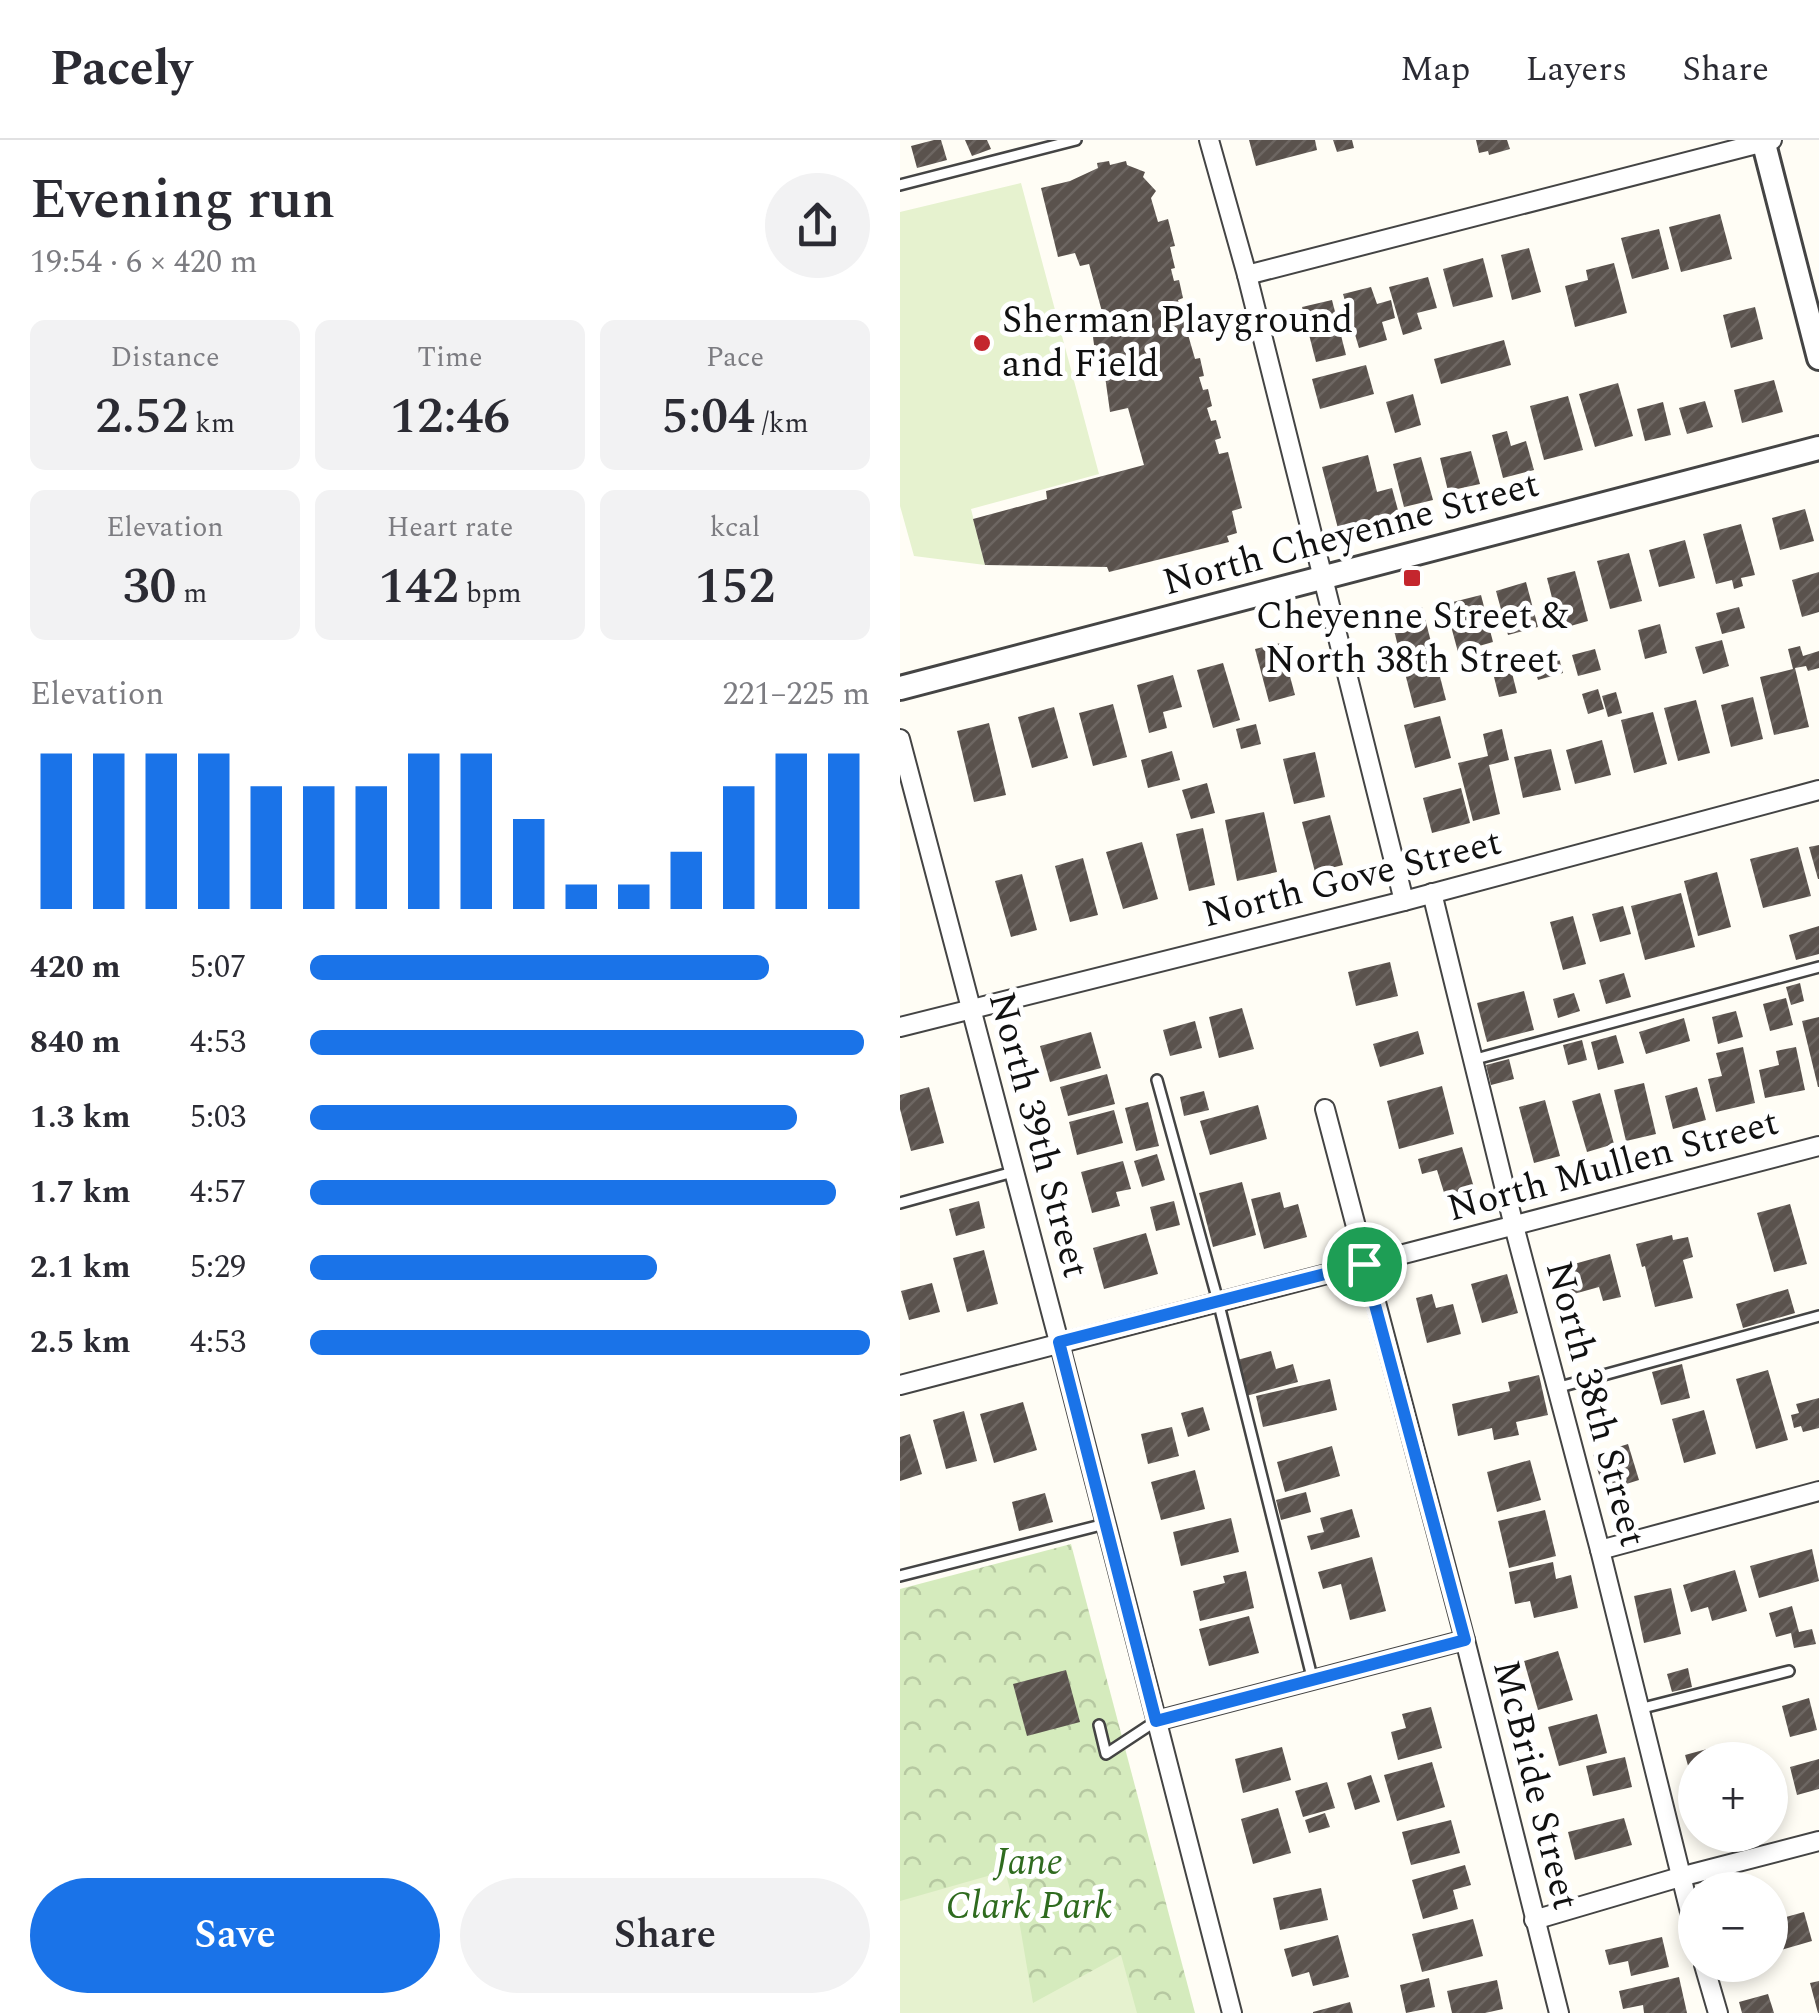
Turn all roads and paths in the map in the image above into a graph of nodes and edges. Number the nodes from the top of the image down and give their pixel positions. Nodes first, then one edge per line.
1 (1076, 140) edge
2 (1209, 140) edge
3 (1766, 141) edge
4 (900, 186) edge
5 (1247, 275) junction
6 (1819, 358) edge
7 (1819, 448) edge
8 (1324, 577) junction
9 (900, 688) edge
10 (900, 739) edge
11 (1819, 790) edge
12 (1432, 893) junction
13 (1404, 901) junction
14 (1819, 968) edge
15 (970, 1008) junction
16 (900, 1028) edge
17 (1472, 1060) junction
18 (1156, 1080) dead end
19 (1326, 1109) dead end
20 (1819, 1146) edge
21 (1014, 1172) junction
22 (900, 1204) edge
23 (1514, 1226) junction
24 (1364, 1264) junction
25 (1218, 1302) junction
26 (1819, 1316) edge
27 (1059, 1342) junction
28 (900, 1385) edge
29 (1556, 1388) junction
30 (1819, 1491) edge
31 (1105, 1524) junction
32 (1600, 1550) junction
33 (900, 1576) edge
34 (1465, 1640) junction
35 (1790, 1671) dead end
36 (1313, 1681) junction
37 (1639, 1710) junction
38 (1156, 1721) junction
39 (1098, 1725) dead end
40 (1819, 1841) edge
41 (1679, 1872) edge
42 (1703, 1872) edge
43 (1678, 1879) edge
44 (1534, 1920) junction
45 (1709, 1982) edge
46 (1232, 2013) edge
47 (1559, 2013) edge
48 (1718, 2013) edge

1 - 4 lane
2 - 5 street
3 - 5 street
3 - 6 street
5 - 8 street
7 - 8 street, North Cheyenne Street
8 - 9 street, North Cheyenne Street
8 - 13 street
10 - 15 street, North 39th Street
11 - 12 street, North Gove Street
12 - 13 street, North Gove Street
12 - 17 street, North 38th Street
13 - 15 street, North Gove Street
14 - 17 lane
15 - 16 street, North Gove Street
15 - 21 street, North 39th Street
17 - 23 street, North 38th Street
18 - 25 lane
19 - 24 street, McBride Street
20 - 23 street, North Mullen Street
21 - 22 lane
21 - 27 street, North 39th Street
23 - 24 street, North Mullen Street
23 - 29 street, North 38th Street
24 - 25 street, North Mullen Street
24 - 34 street, McBride Street
25 - 27 street, North Mullen Street
25 - 36 lane
26 - 29 lane
27 - 28 street, North Mullen Street
27 - 31 street, North 39th Street
29 - 32 street, North 38th Street
30 - 32 street
31 - 33 lane
31 - 38 street, North 39th Street
32 - 37 street, North 38th Street
34 - 36 street
34 - 44 street, McBride Street
35 - 37 lane
36 - 38 street
37 - 41 street, North 38th Street
38 - 39 lane
38 - 46 street, North 39th Street
40 - 42 street
43 - 44 street
44 - 47 street, McBride Street
45 - 48 street

